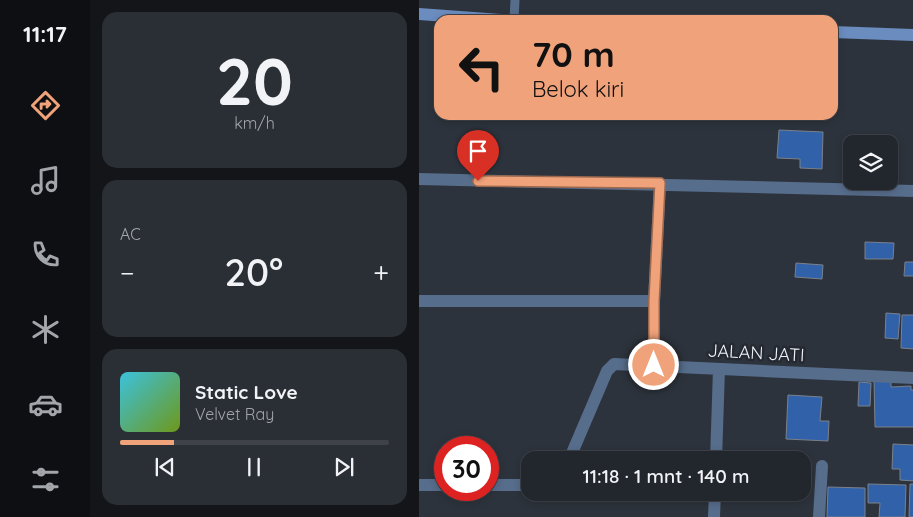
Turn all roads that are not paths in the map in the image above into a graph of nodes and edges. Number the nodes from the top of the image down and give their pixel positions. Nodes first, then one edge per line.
1 (515, 0) edge
2 (419, 14) edge
3 (434, 15) edge
4 (514, 15) edge
5 (838, 32) edge
6 (913, 35) edge
7 (419, 179) edge
8 (660, 183) junction
9 (913, 191) edge
10 (419, 301) edge
11 (654, 301) junction
12 (654, 365) junction
13 (719, 369) junction
14 (913, 378) edge
15 (573, 451) edge
16 (716, 451) edge
17 (822, 466) dead end
18 (419, 485) edge
19 (434, 485) edge
20 (499, 485) edge
21 (521, 485) edge
22 (715, 501) edge
23 (714, 517) edge
24 (819, 517) edge

1 - 4 lane
2 - 3 street
5 - 6 street
7 - 8 street
8 - 9 street
8 - 11 street
10 - 11 street
11 - 12 street
12 - 13 street, JALAN JATI
12 - 15 street, JALAN JATI
13 - 14 street, JALAN JATI
13 - 16 street
17 - 24 street
18 - 19 street
20 - 21 street
22 - 23 street

